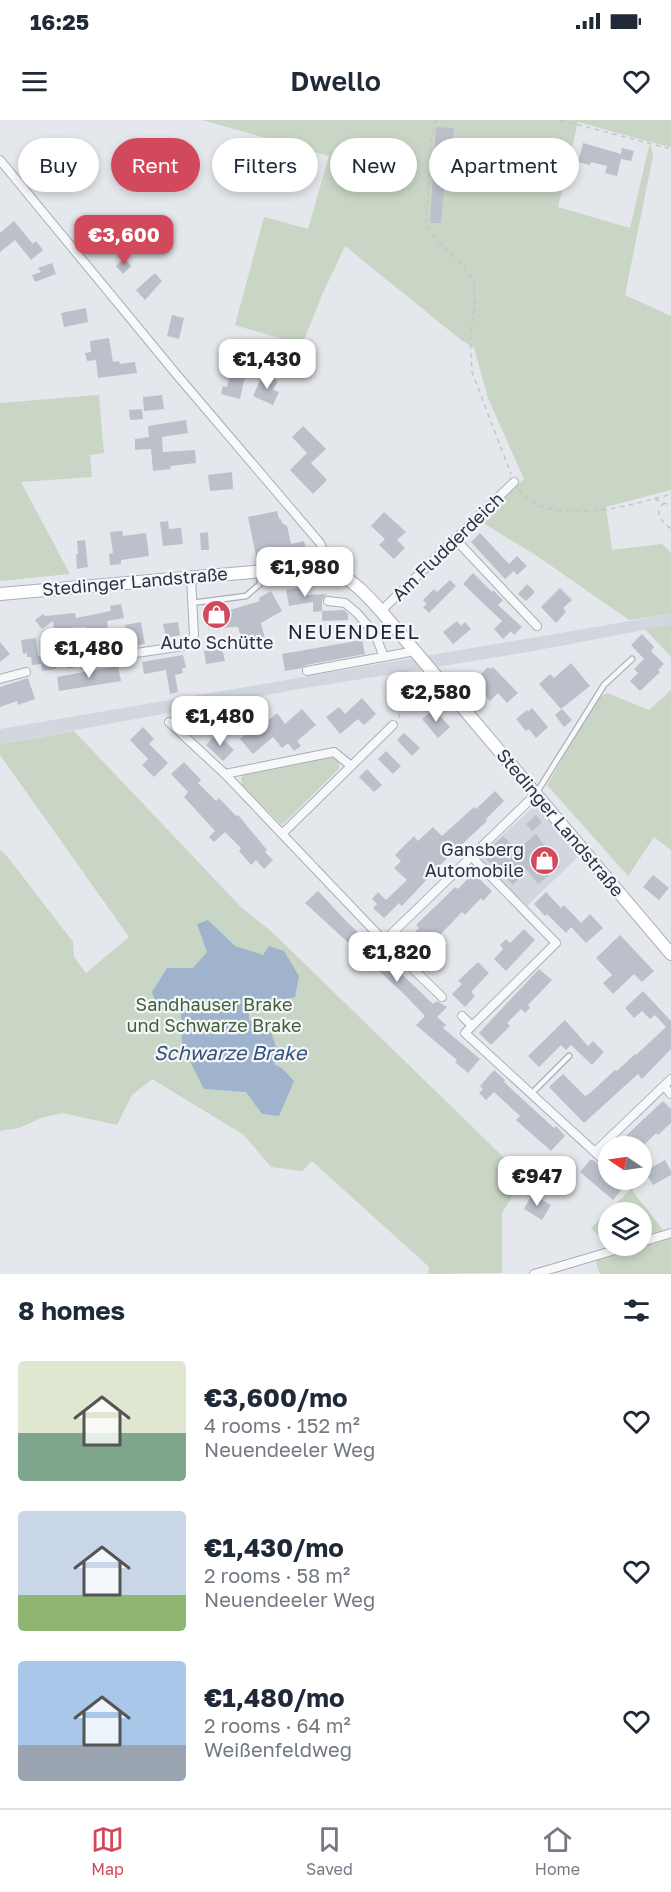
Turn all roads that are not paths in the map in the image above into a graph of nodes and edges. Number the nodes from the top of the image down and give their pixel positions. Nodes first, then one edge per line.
1 (0, 160) edge
2 (514, 482) road end
3 (456, 540) junction
4 (328, 570) junction
5 (260, 571) junction
6 (191, 578) junction
7 (0, 594) edge
8 (328, 601) dead end
9 (192, 603) junction
10 (381, 611) junction
11 (537, 626) dead end
12 (415, 651) junction
13 (384, 657) junction
14 (632, 659) dead end
15 (69, 663) dead end
16 (307, 671) dead end
17 (26, 672) dead end
18 (0, 679) edge
19 (169, 722) dead end
20 (393, 725) road end
21 (350, 765) junction
22 (225, 774) junction
23 (536, 794) junction
24 (283, 833) junction
25 (471, 856) junction
26 (384, 941) junction
27 (671, 954) edge
28 (442, 997) dead end
29 (462, 1016) dead end
30 (472, 1026) junction
31 (569, 1056) dead end
32 (671, 1079) edge
33 (664, 1086) junction
34 (531, 1094) junction
35 (671, 1094) edge
36 (595, 1152) junction
37 (598, 1155) edge
38 (671, 1233) edge
39 (652, 1239) edge
40 (598, 1255) edge
41 (534, 1274) edge

1 - 4 street
2 - 3 street, Am Fludderdeich
3 - 10 street, Am Fludderdeich
3 - 11 street
4 - 5 main road, Stedinger Landstraße
4 - 10 main road, Stedinger Landstraße
5 - 6 main road, Stedinger Landstraße
5 - 9 lane
6 - 7 main road, Stedinger Landstraße
6 - 9 street
8 - 13 street
9 - 15 street
10 - 12 main road, Stedinger Landstraße
12 - 13 street
12 - 23 main road, Stedinger Landstraße
13 - 16 street
14 - 23 lane
17 - 18 street
19 - 22 street
20 - 21 street
21 - 22 street
21 - 24 street
22 - 24 street
23 - 25 street
23 - 27 main road, Stedinger Landstraße
24 - 26 street
25 - 26 street
25 - 30 street
26 - 28 street
29 - 30 street
30 - 34 street
31 - 34 lane
32 - 33 street
33 - 35 street
33 - 36 street
34 - 36 street
36 - 37 street
38 - 39 street
40 - 41 street

